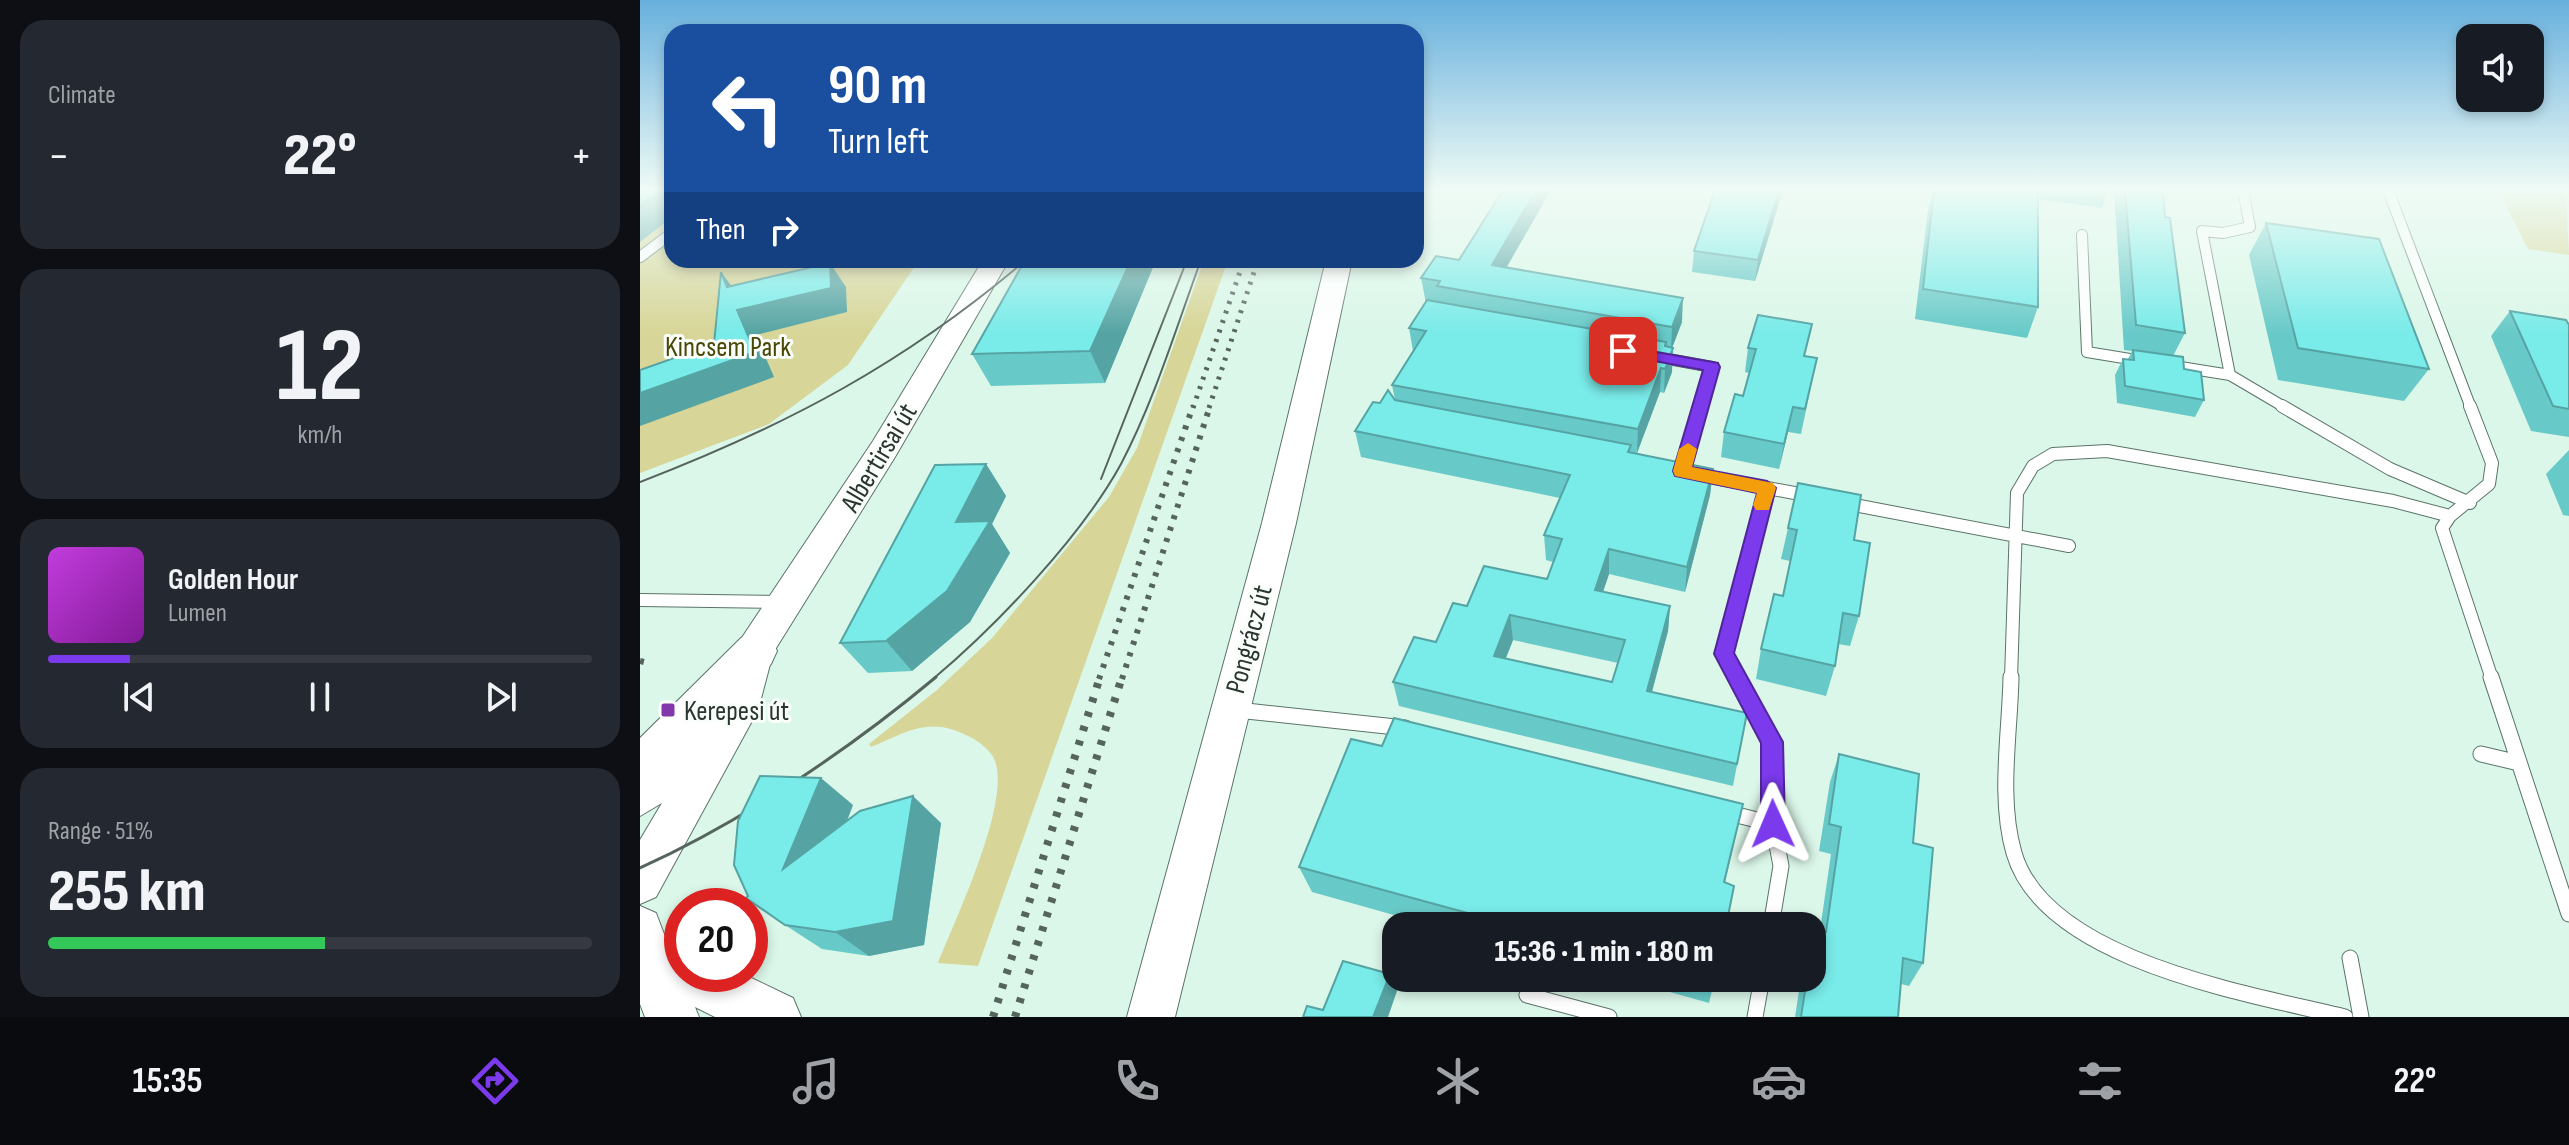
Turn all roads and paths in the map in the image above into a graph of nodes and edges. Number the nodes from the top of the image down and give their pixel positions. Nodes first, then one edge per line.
1 (2082, 237) edge
2 (2203, 237) edge
3 (2406, 237) edge
4 (664, 239) edge
5 (640, 257) edge
6 (991, 268) edge
7 (1337, 268) edge
8 (1650, 356) edge
9 (2230, 375) junction
10 (1666, 468) edge
11 (1682, 471) junction
12 (1767, 488) junction
13 (2470, 503) junction
14 (2450, 516) junction
15 (2016, 536) junction
16 (2069, 546) dead end
17 (640, 600) edge
18 (788, 602) junction
19 (756, 651) junction
20 (1230, 710) junction
21 (1428, 734) edge
22 (2481, 754) dead end
23 (2519, 763) junction
24 (640, 766) edge
25 (640, 796) edge
26 (1713, 809) edge
27 (1773, 824) junction
28 (640, 882) edge
29 (1773, 912) edge
30 (2569, 914) edge
31 (659, 958) edge
32 (2350, 958) dead end
33 (1759, 992) edge
34 (1527, 995) dead end
35 (672, 1017) edge
36 (774, 1017) edge
37 (1151, 1017) edge
38 (1609, 1017) edge
39 (1755, 1017) edge
40 (2345, 1017) edge
41 (2361, 1017) edge

1 - 9 lane
2 - 9 lane
3 - 13 lane
4 - 5 lane
6 - 18 street, Albertirsai út
7 - 20 street, Pongrácz út
8 - 11 lane
9 - 13 lane
10 - 11 lane
11 - 12 lane
12 - 15 lane
12 - 27 lane
13 - 14 lane
14 - 15 lane
14 - 23 lane
15 - 16 lane
15 - 40 lane
17 - 18 lane
18 - 19 street, Albertirsai út
19 - 24 main road
19 - 25 street, Albertirsai út
19 - 28 street, Albertirsai út
20 - 21 lane
20 - 37 street, Pongrácz út
22 - 23 lane
23 - 30 lane
26 - 27 lane
27 - 29 lane
31 - 35 main road
31 - 36 main road
32 - 41 lane
33 - 39 lane
34 - 38 lane

